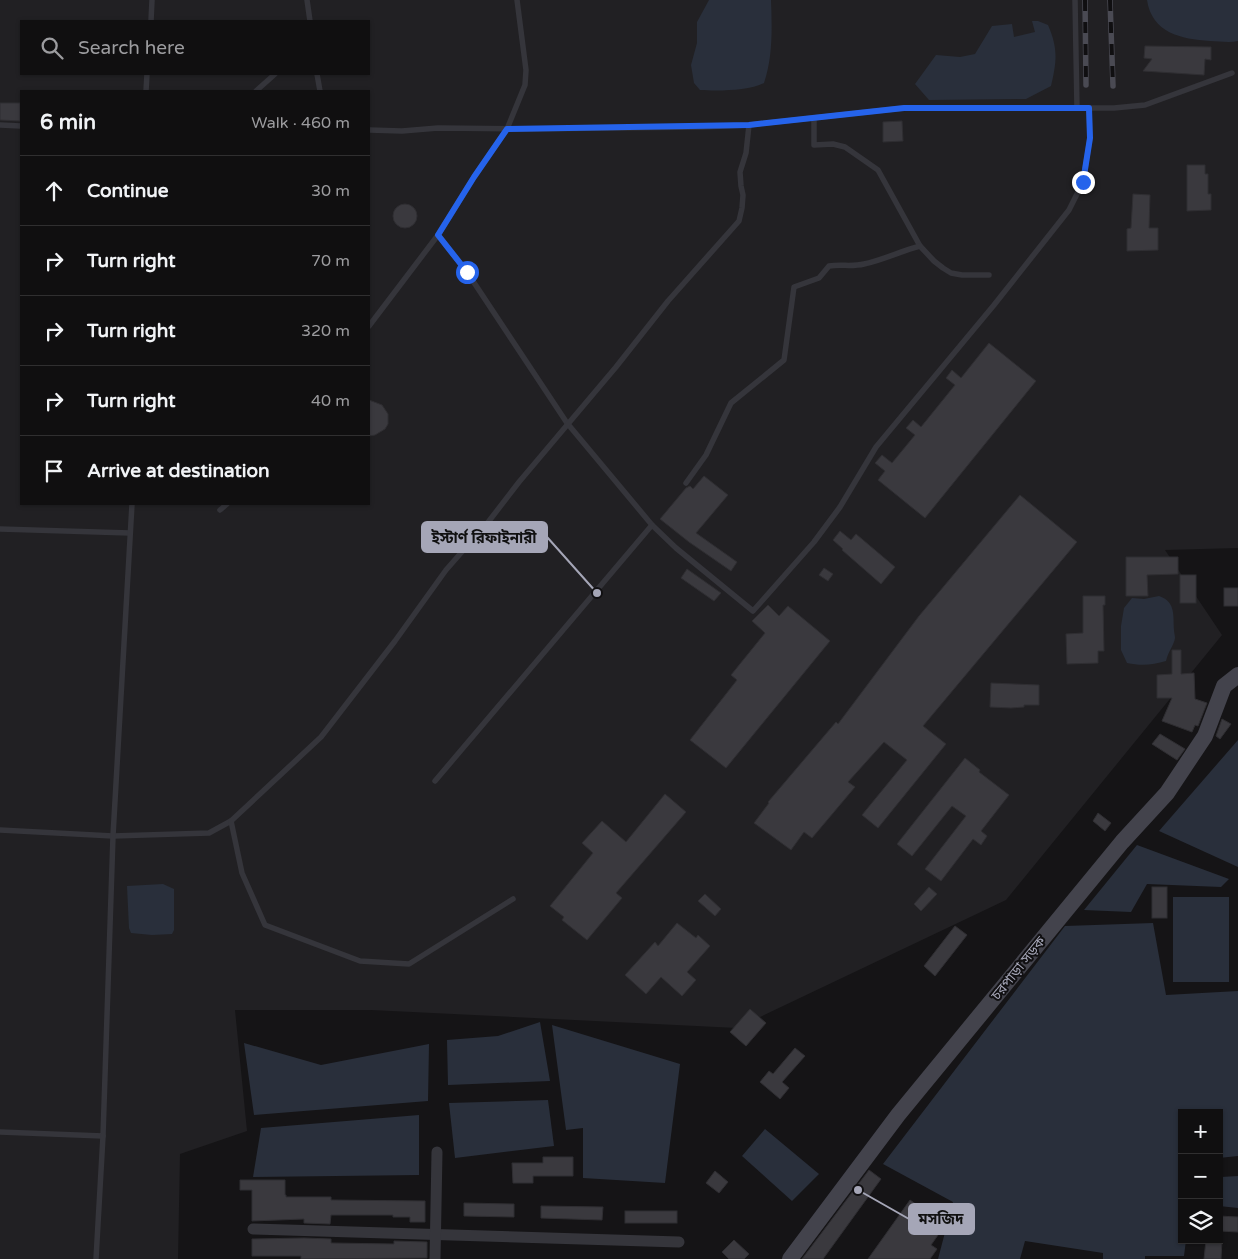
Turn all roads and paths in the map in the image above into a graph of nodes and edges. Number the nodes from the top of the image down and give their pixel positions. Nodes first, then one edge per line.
1 (152, 0) edge
2 (307, 0) edge
3 (516, 0) edge
4 (1076, 0) edge
5 (150, 20) edge
6 (310, 20) edge
7 (1232, 72) dead end
8 (148, 75) edge
9 (274, 75) edge
10 (317, 75) edge
11 (146, 90) edge
12 (257, 90) edge
13 (320, 90) edge
14 (1077, 108) junction
15 (1089, 108) junction
16 (814, 119) junction
17 (0, 125) edge
18 (749, 125) junction
19 (20, 126) edge
20 (507, 129) junction
21 (370, 130) edge
22 (438, 235) junction
23 (920, 246) junction
24 (989, 275) dead end
25 (370, 325) edge
26 (567, 423) junction
27 (686, 483) dead end
28 (132, 505) edge
29 (226, 505) edge
30 (220, 510) dead end
31 (652, 525) junction
32 (0, 529) edge
33 (130, 533) junction
34 (1238, 675) edge
35 (435, 781) dead end
36 (231, 821) junction
37 (0, 830) edge
38 (114, 836) junction
39 (513, 899) dead end
40 (0, 1132) edge
41 (102, 1136) junction
42 (437, 1152) dead end
43 (253, 1228) dead end
44 (436, 1235) junction
45 (679, 1242) dead end
46 (96, 1259) edge
47 (435, 1259) edge
48 (790, 1259) edge

1 - 5 lane
2 - 6 lane
3 - 20 lane
4 - 14 lane
7 - 15 lane
8 - 11 lane
9 - 12 lane
10 - 13 lane
14 - 15 lane
14 - 16 lane
15 - 31 lane
16 - 18 lane
16 - 23 lane
17 - 19 lane
18 - 20 lane
18 - 26 lane
20 - 21 lane
20 - 22 lane
22 - 25 lane
22 - 26 lane
23 - 24 lane
23 - 27 lane
26 - 31 lane
26 - 36 lane
28 - 33 lane
29 - 30 lane
31 - 35 lane
32 - 33 lane
33 - 38 lane
34 - 48 street, চরপাড়া সড়ক
36 - 38 lane
36 - 39 lane
37 - 38 lane
38 - 41 lane
40 - 41 lane
41 - 46 lane
42 - 44 street
43 - 44 street
44 - 45 street
44 - 47 street

